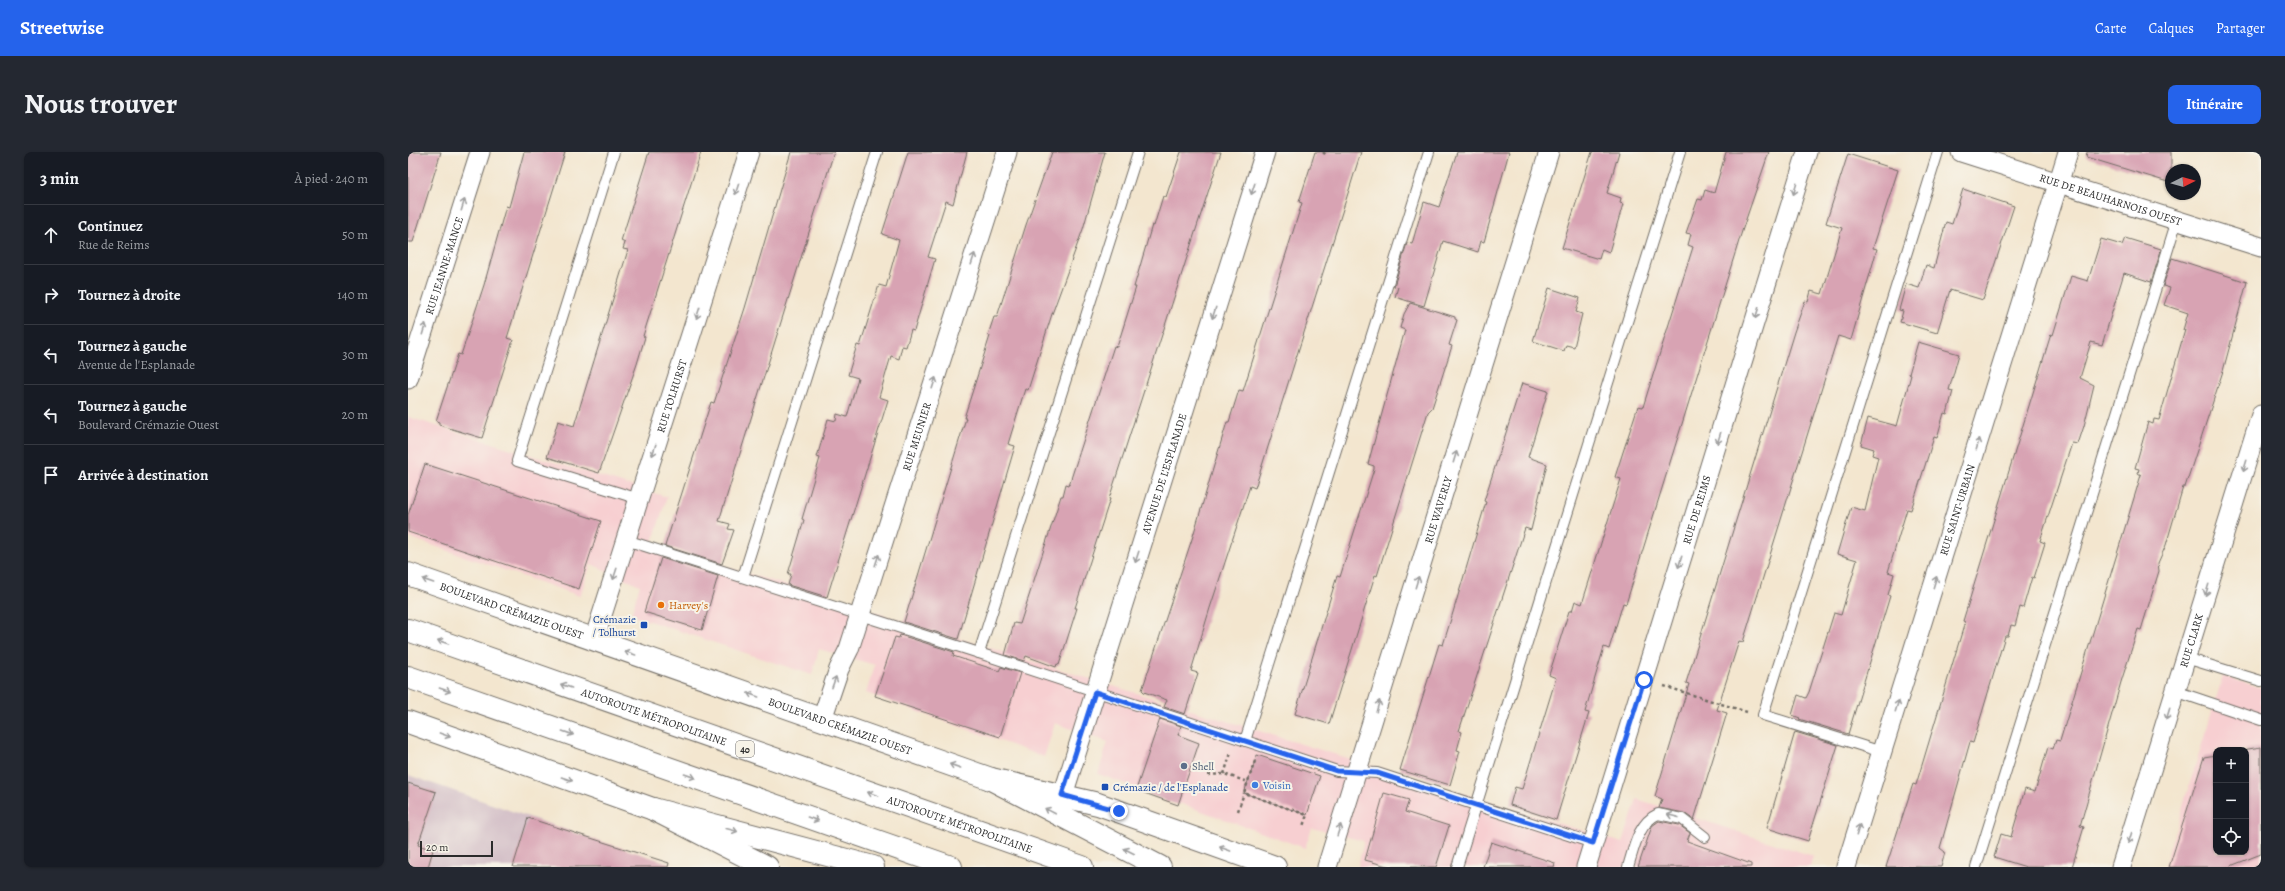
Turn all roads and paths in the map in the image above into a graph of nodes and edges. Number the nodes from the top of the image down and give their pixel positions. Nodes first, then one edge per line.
1 (480, 152) edge
2 (614, 152) edge
3 (749, 152) edge
4 (877, 152) edge
5 (1007, 152) edge
6 (1138, 152) edge
7 (1265, 152) edge
8 (1323, 152) edge
9 (1429, 152) edge
10 (1548, 152) edge
11 (1680, 152) edge
12 (1807, 152) edge
13 (1938, 152) edge
14 (1961, 152) edge
15 (2068, 152) edge
16 (1327, 156) dead end
17 (2059, 183) junction
18 (2177, 220) junction
19 (2261, 247) edge
20 (408, 379) edge
21 (2261, 415) edge
22 (639, 499) junction
23 (626, 540) junction
24 (408, 574) edge
25 (742, 577) junction
26 (860, 614) junction
27 (408, 630) edge
28 (594, 640) junction
29 (979, 653) junction
30 (2186, 658) junction
31 (408, 677) edge
32 (2261, 681) edge
33 (1663, 686) dead end
34 (2175, 691) junction
35 (1095, 692) junction
36 (1763, 715) junction
37 (822, 719) junction
38 (2261, 720) edge
39 (408, 722) edge
40 (1245, 741) junction
41 (1882, 752) junction
42 (1238, 753) dead end
43 (1250, 757) dead end
44 (1358, 773) junction
45 (1224, 774) junction
46 (1208, 775) dead end
47 (992, 779) junction
48 (1248, 782) junction
49 (1244, 793) junction
50 (1062, 795) junction
51 (1477, 805) junction
52 (653, 809) junction
53 (1238, 811) dead end
54 (1303, 826) dead end
55 (1705, 837) dead end
56 (1593, 843) junction
57 (2261, 864) edge
58 (767, 867) edge
59 (873, 867) edge
60 (951, 867) edge
61 (1082, 867) edge
62 (1160, 867) edge
63 (1275, 867) edge
64 (1327, 867) edge
65 (1457, 867) edge
66 (1586, 867) edge
67 (1628, 867) edge
68 (1846, 867) edge
69 (1976, 867) edge
70 (2121, 867) edge
71 (2255, 867) edge

20 -> 1 street, RUE JEANNE-MANCE
2 - 22 lane
3 -> 22 street, RUE TOLHURST
4 - 25 lane
26 -> 5 street, RUE MEUNIER
6 - 29 lane
7 -> 35 street, AVENUE DE L'ESPLANADE
8 - 16 path
9 - 40 lane
44 -> 10 street, RUE WAVERLY
11 - 51 lane
12 -> 56 street, RUE DE REIMS
13 - 36 lane
14 - 17 street, RUE DE BEAUHARNOIS OUEST
15 - 17 street, RUE SAINT-URBAIN
17 - 18 street, RUE DE BEAUHARNOIS OUEST
41 -> 17 street, RUE SAINT-URBAIN
18 - 19 street, RUE DE BEAUHARNOIS OUEST
18 - 69 lane
21 -> 30 street, RUE CLARK
22 - 23 street, RUE TOLHURST
23 - 25 lane
23 -> 28 street, RUE TOLHURST
28 -> 24 main road, BOULEVARD CRÉMAZIE OUEST
25 - 26 lane
26 - 29 lane
37 -> 26 street, RUE MEUNIER
61 -> 27 main road, AUTOROUTE MÉTROPOLITAINE / 40
37 -> 28 main road, BOULEVARD CRÉMAZIE OUEST
29 - 35 lane
30 - 32 lane
30 - 34 street, RUE CLARK
31 -> 60 main road
33 - 36 path
34 - 38 lane
34 -> 70 street, RUE CLARK
35 - 40 lane
35 - 50 street, AVENUE DE L'ESPLANADE
36 - 41 lane
47 -> 37 main road, BOULEVARD CRÉMAZIE OUEST
39 -> 52 main road
40 - 44 lane
68 -> 41 street, RUE SAINT-URBAIN
42 - 45 path
43 - 48 path
44 - 51 lane
64 -> 44 street, RUE WAVERLY
45 - 46 path
45 - 48 path
47 - 50 main road, BOULEVARD CRÉMAZIE OUEST
62 -> 47 main road
48 - 49 path
49 - 53 path
49 - 54 path
63 -> 50 main road, BOULEVARD CRÉMAZIE OUEST
51 - 56 lane
51 - 65 lane
52 - 58 main road
52 -> 59 main road
55 -> 67 lane
56 - 66 street, RUE DE REIMS
57 - 71 path

